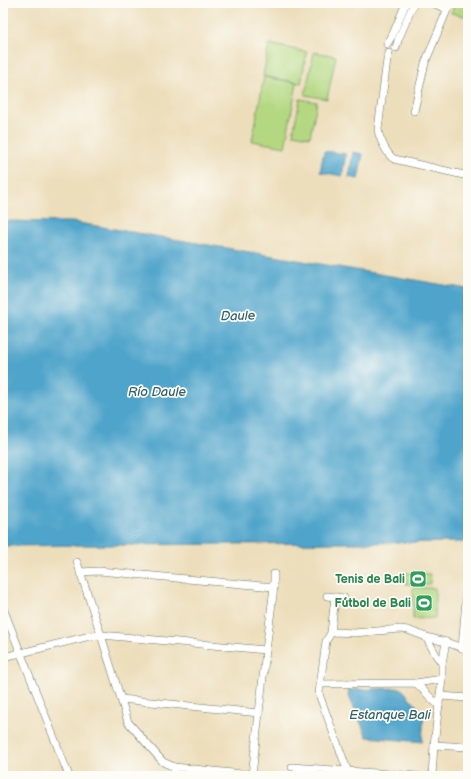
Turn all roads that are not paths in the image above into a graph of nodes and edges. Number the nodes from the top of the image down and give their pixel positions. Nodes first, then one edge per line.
1 (406, 3) edge
2 (414, 3) edge
3 (432, 3) edge
4 (448, 6) edge
5 (387, 44) junction
6 (396, 48) junction
7 (389, 53) junction
8 (414, 111) dead end
9 (468, 176) edge
10 (76, 562) dead end
11 (80, 572) junction
12 (274, 574) dead end
13 (274, 587) junction
14 (327, 596) dead end
15 (335, 597) junction
16 (344, 598) dead end
17 (465, 600) edge
18 (3, 608) edge
19 (331, 633) junction
20 (101, 635) junction
21 (426, 637) junction
22 (446, 642) junction
23 (465, 648) edge
24 (266, 650) junction
25 (21, 653) junction
26 (3, 657) edge
27 (442, 663) junction
28 (442, 679) junction
29 (320, 684) junction
30 (416, 684) junction
31 (440, 696) junction
32 (468, 698) edge
33 (121, 699) junction
34 (439, 706) junction
35 (259, 713) junction
36 (434, 745) junction
37 (468, 747) edge
38 (174, 767) junction
39 (292, 767) dead end
40 (348, 772) junction
41 (252, 775) edge
42 (69, 776) edge
43 (174, 776) edge
44 (418, 776) edge
45 (432, 776) edge

1 - 5 street
2 - 6 street
3 - 4 street
4 - 8 street
5 - 6 street
5 - 7 street
6 - 7 street
7 - 9 street
10 - 11 street
11 - 13 street
11 - 20 street
12 - 13 street
13 - 24 street
14 - 15 street
15 - 16 street
15 - 19 street
17 - 23 street
18 - 25 street
19 - 21 street
19 - 29 street
20 - 24 street
20 - 25 street
20 - 33 street
21 - 22 street
21 - 27 street
22 - 23 street
22 - 27 street
24 - 35 street
25 - 26 street
25 - 42 street
27 - 28 street
28 - 30 street
28 - 31 street
29 - 30 street
29 - 40 street
30 - 34 street
31 - 32 street
31 - 34 street
33 - 35 street
33 - 38 street
34 - 36 street
35 - 41 street
36 - 37 street
36 - 45 street
38 - 41 street
38 - 43 street
39 - 40 street
40 - 44 street

